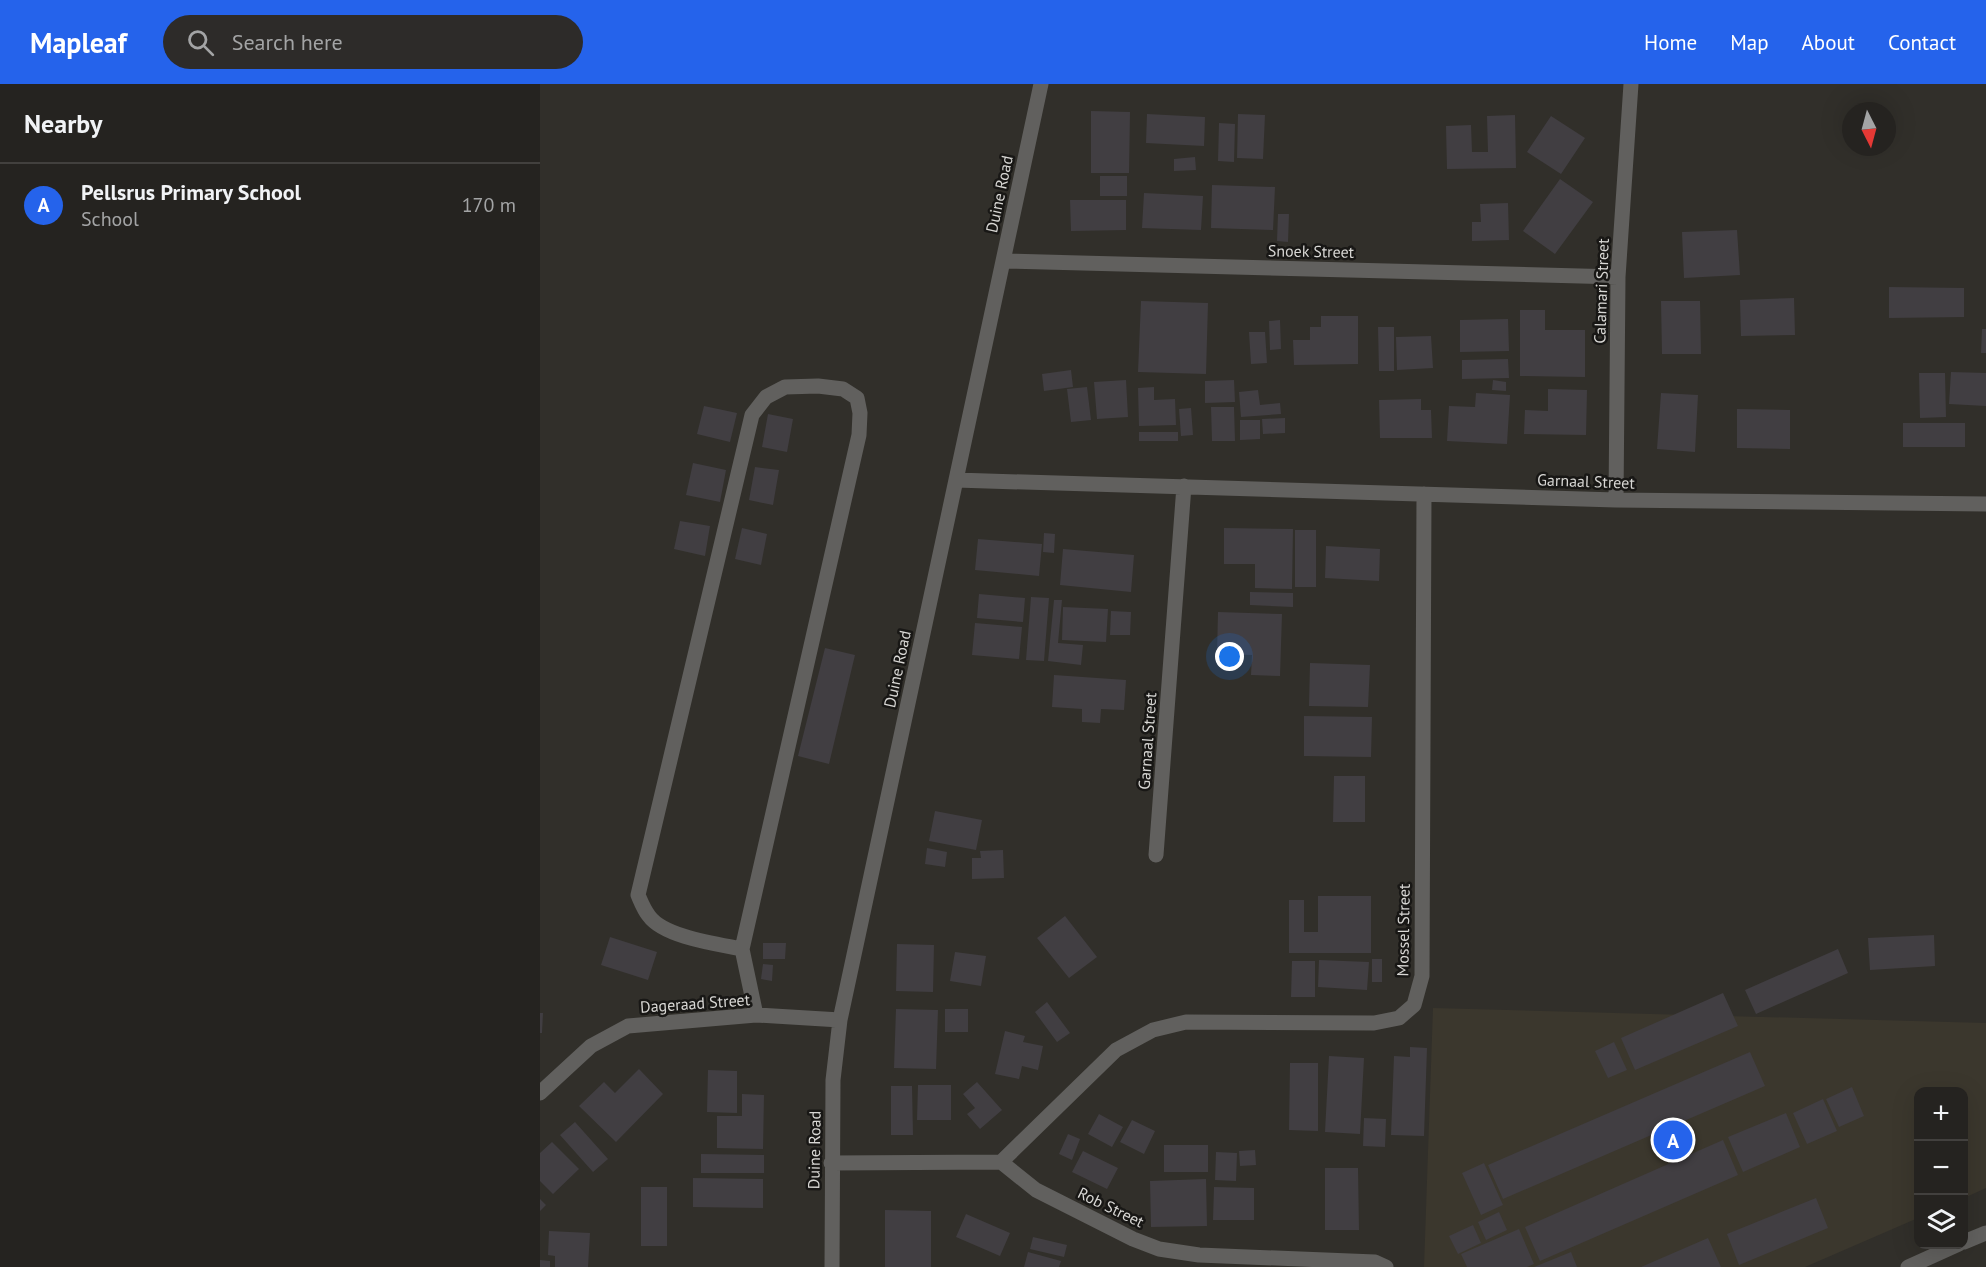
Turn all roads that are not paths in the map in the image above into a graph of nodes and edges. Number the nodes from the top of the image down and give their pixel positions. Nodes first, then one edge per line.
1 (1041, 84) edge
2 (1631, 84) edge
3 (1004, 261) junction
4 (1618, 277) junction
5 (956, 480) junction
6 (1184, 486) junction
7 (1424, 494) junction
8 (1616, 500) junction
9 (1986, 504) edge
10 (1156, 855) dead end
11 (742, 949) junction
12 (756, 1016) junction
13 (840, 1020) junction
14 (540, 1093) edge
15 (1001, 1162) junction
16 (831, 1163) junction
17 (1986, 1233) edge
18 (1968, 1240) edge
19 (1950, 1249) edge
20 (832, 1267) edge
21 (1386, 1267) edge
22 (1908, 1267) edge

1 - 3 street, Duine Road
2 - 4 street, Calamari Street
3 - 4 street, Snoek Street
3 - 5 street, Duine Road
4 - 8 street, Calamari Street
5 - 6 street, Garnaal Street
5 - 13 street, Duine Road
6 - 7 street, Garnaal Street
6 - 10 street, Garnaal Street
7 - 8 street, Garnaal Street
7 - 15 street, Mossel Street
8 - 9 street, Garnaal Street
11 - 11 street
11 - 12 street
12 - 13 street, Dageraad Street
12 - 14 street, Dageraad Street
13 - 16 street, Duine Road
15 - 16 street
15 - 21 street, Rob Street
16 - 20 street, Duine Road
17 - 18 street
19 - 22 street

